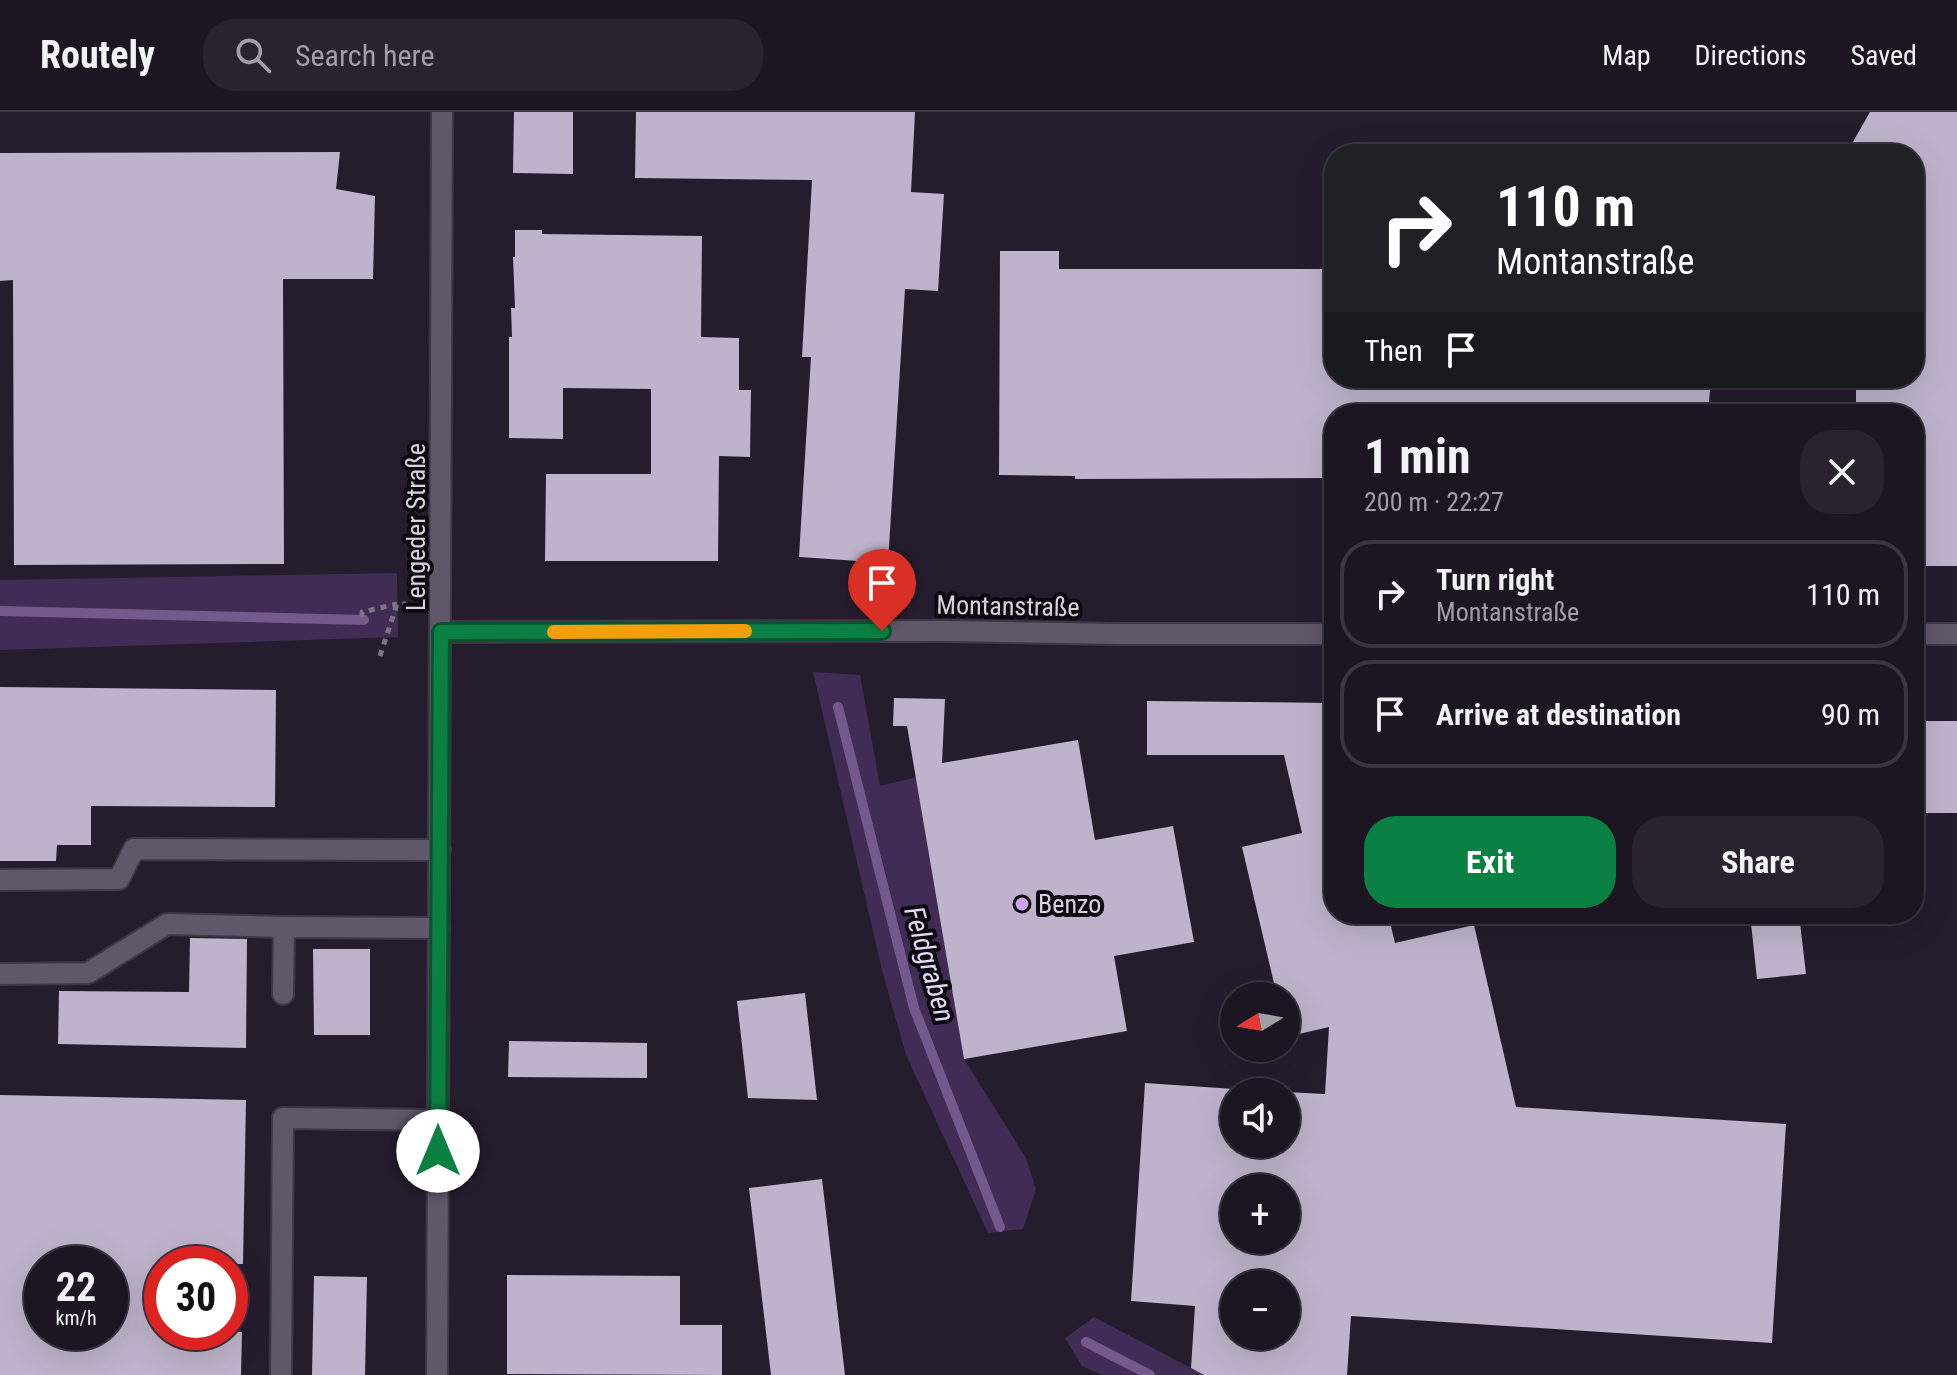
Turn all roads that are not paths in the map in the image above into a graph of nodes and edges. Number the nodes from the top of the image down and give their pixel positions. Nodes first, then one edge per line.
1 (442, 112) edge
2 (441, 632) junction
3 (1324, 634) edge
4 (1924, 634) edge
5 (1957, 634) edge
6 (440, 850) junction
7 (0, 880) edge
8 (284, 927) junction
9 (439, 928) junction
10 (0, 974) edge
11 (283, 994) dead end
12 (438, 1120) junction
13 (281, 1375) edge
14 (437, 1375) edge

1 - 2 street, Lengeder Straße
2 - 3 street, Montanstraße
2 - 6 street, Lengeder Straße
4 - 5 street
6 - 7 street
6 - 9 street, Lengeder Straße
8 - 9 street
8 - 10 street
8 - 11 street
9 - 12 street, Lengeder Straße
12 - 13 street
12 - 14 street, Lengeder Straße

